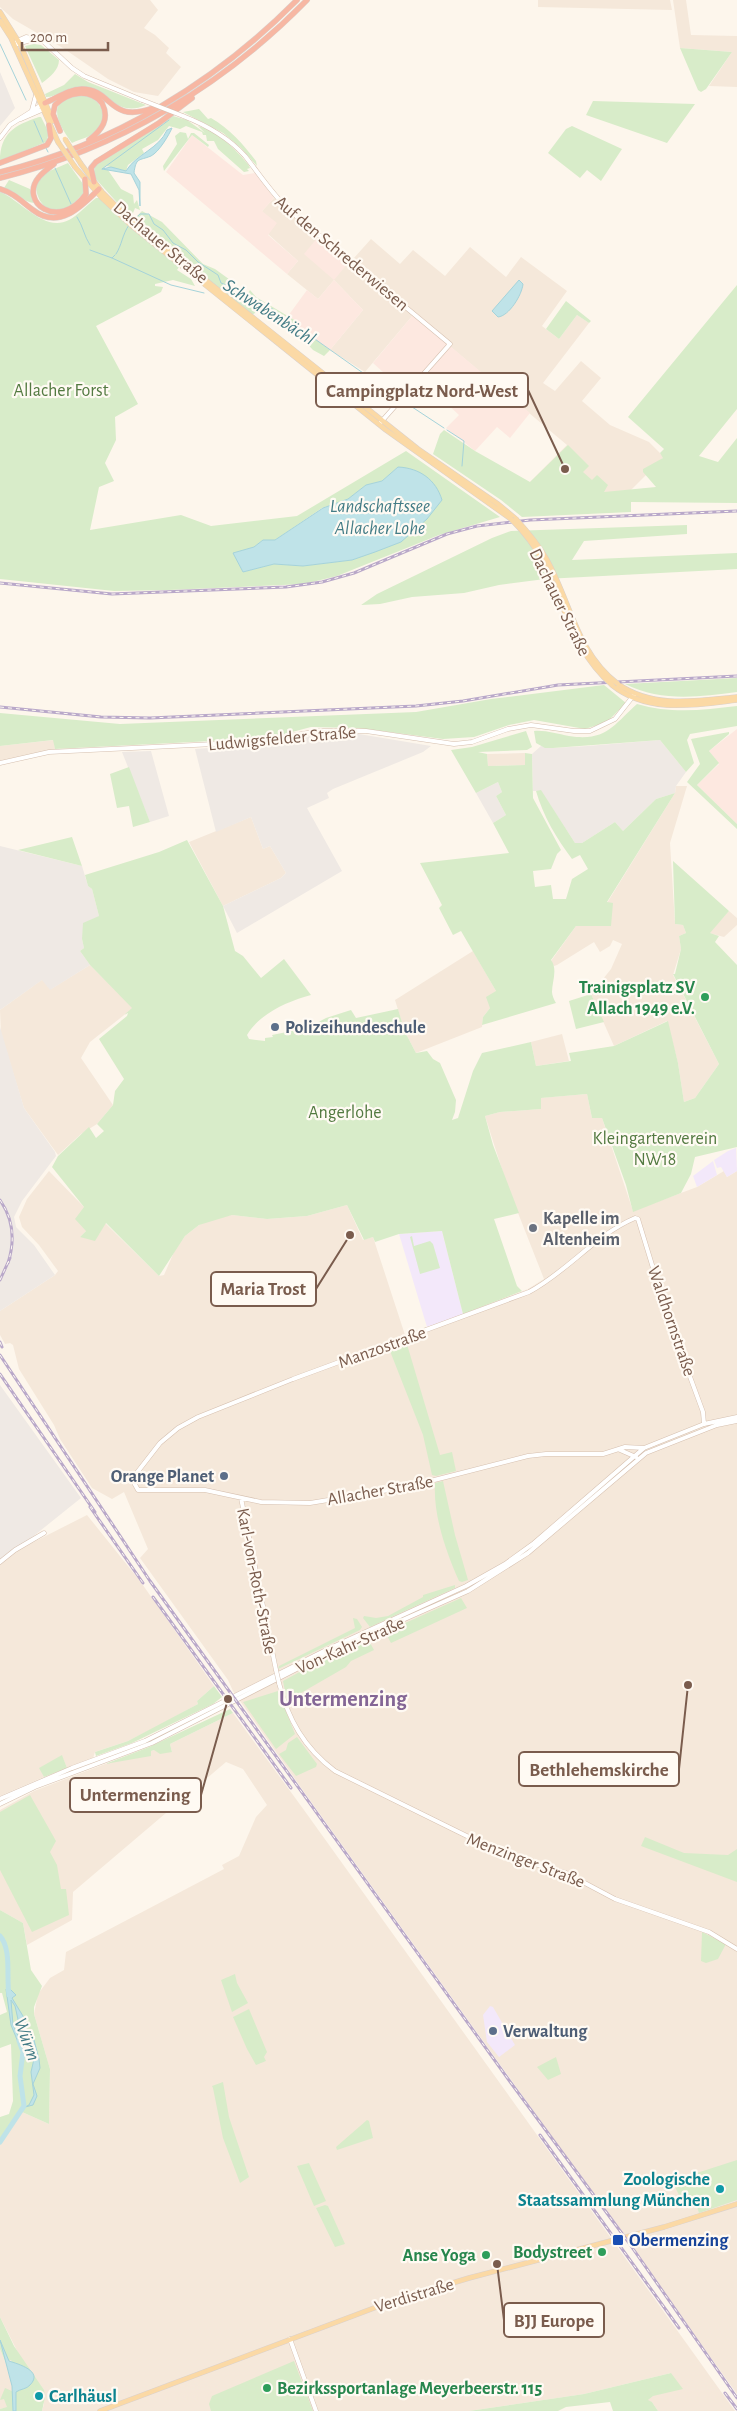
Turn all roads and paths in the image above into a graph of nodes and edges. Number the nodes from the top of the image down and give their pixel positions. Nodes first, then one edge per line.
1 (297, 0) edge
2 (306, 0) edge
3 (0, 12) edge
4 (0, 21) edge
5 (19, 42) junction
6 (14, 44) junction
7 (206, 85) junction
8 (36, 95) junction
9 (166, 103) junction
10 (43, 106) junction
11 (30, 111) junction
12 (14, 122) junction
13 (49, 125) junction
14 (60, 131) junction
15 (0, 138) edge
16 (83, 145) junction
17 (59, 161) junction
18 (0, 163) edge
19 (0, 172) edge
20 (0, 178) edge
21 (85, 179) junction
22 (94, 182) junction
23 (0, 189) edge
24 (98, 190) junction
25 (381, 423) junction
26 (514, 519) junction
27 (634, 695) junction
28 (737, 696) edge
29 (737, 700) edge
30 (0, 763) edge
31 (636, 1218) joint
32 (737, 1417) edge
33 (737, 1422) edge
34 (704, 1424) junction
35 (620, 1450) junction
36 (645, 1451) junction
37 (636, 1457) junction
38 (138, 1490) joint
39 (241, 1498) junction
40 (44, 1533) dead end
41 (0, 1562) edge
42 (279, 1683) joint
43 (0, 1799) edge
44 (0, 1804) edge
45 (737, 1949) edge
46 (737, 2204) edge
47 (290, 2339) junction
48 (100, 2411) edge
49 (316, 2411) edge

1 - 9 highway
2 - 7 highway
3 - 5 main road, Dachauer Straße
4 - 6 main road, Dachauer Straße
5 - 6 street, Auf den Schrederwiesen
5 - 10 main road, Dachauer Straße
5 - 25 street, Auf den Schrederwiesen, bridge
6 - 8 main road, Dachauer Straße
7 - 17 highway
7 - 22 highway
8 - 10 main road, Dachauer Straße
8 - 11 street
9 - 10 highway
9 - 16 highway
10 - 11 street
10 - 12 street
10 - 13 main road, Dachauer Straße
10 - 14 main road, Dachauer Straße
11 - 12 street
12 - 15 street
13 - 18 highway
13 - 21 main road, Dachauer Straße, bridge
14 - 16 highway
14 - 22 main road, Dachauer Straße, bridge
16 - 19 highway
17 - 20 highway
17 - 21 highway
21 - 24 main road, Dachauer Straße
22 - 24 main road, Dachauer Straße
23 - 24 highway
24 - 25 main road, Dachauer Straße
25 - 26 main road, Dachauer Straße
26 - 27 main road, Dachauer Straße, bridge
26 - 27 main road, Dachauer Straße, bridge
27 - 28 main road, Dachauer Straße
27 - 29 main road, Dachauer Straße
27 - 30 street, Ludwigsfelder Straße
31 - 34 street, Waldhornstraße
31 - 38 street, Manzostraße
32 - 34 street, Allacher Straße
33 - 36 street, Allacher Straße
34 - 36 street, Allacher Straße
35 - 36 street, Allacher Straße
35 - 37 street
35 - 39 street, Allacher Straße
36 - 37 street, Von-Kahr-Straße
37 - 43 street, Von-Kahr-Straße
37 - 44 street, Von-Kahr-Straße
38 - 39 street, Allacher Straße
39 - 42 street, Karl-von-Roth-Straße, bridge
40 - 41 street
42 - 45 street, Menzinger Straße
46 - 47 main road, Verdistraße
47 - 48 main road, Verdistraße
47 - 49 street

